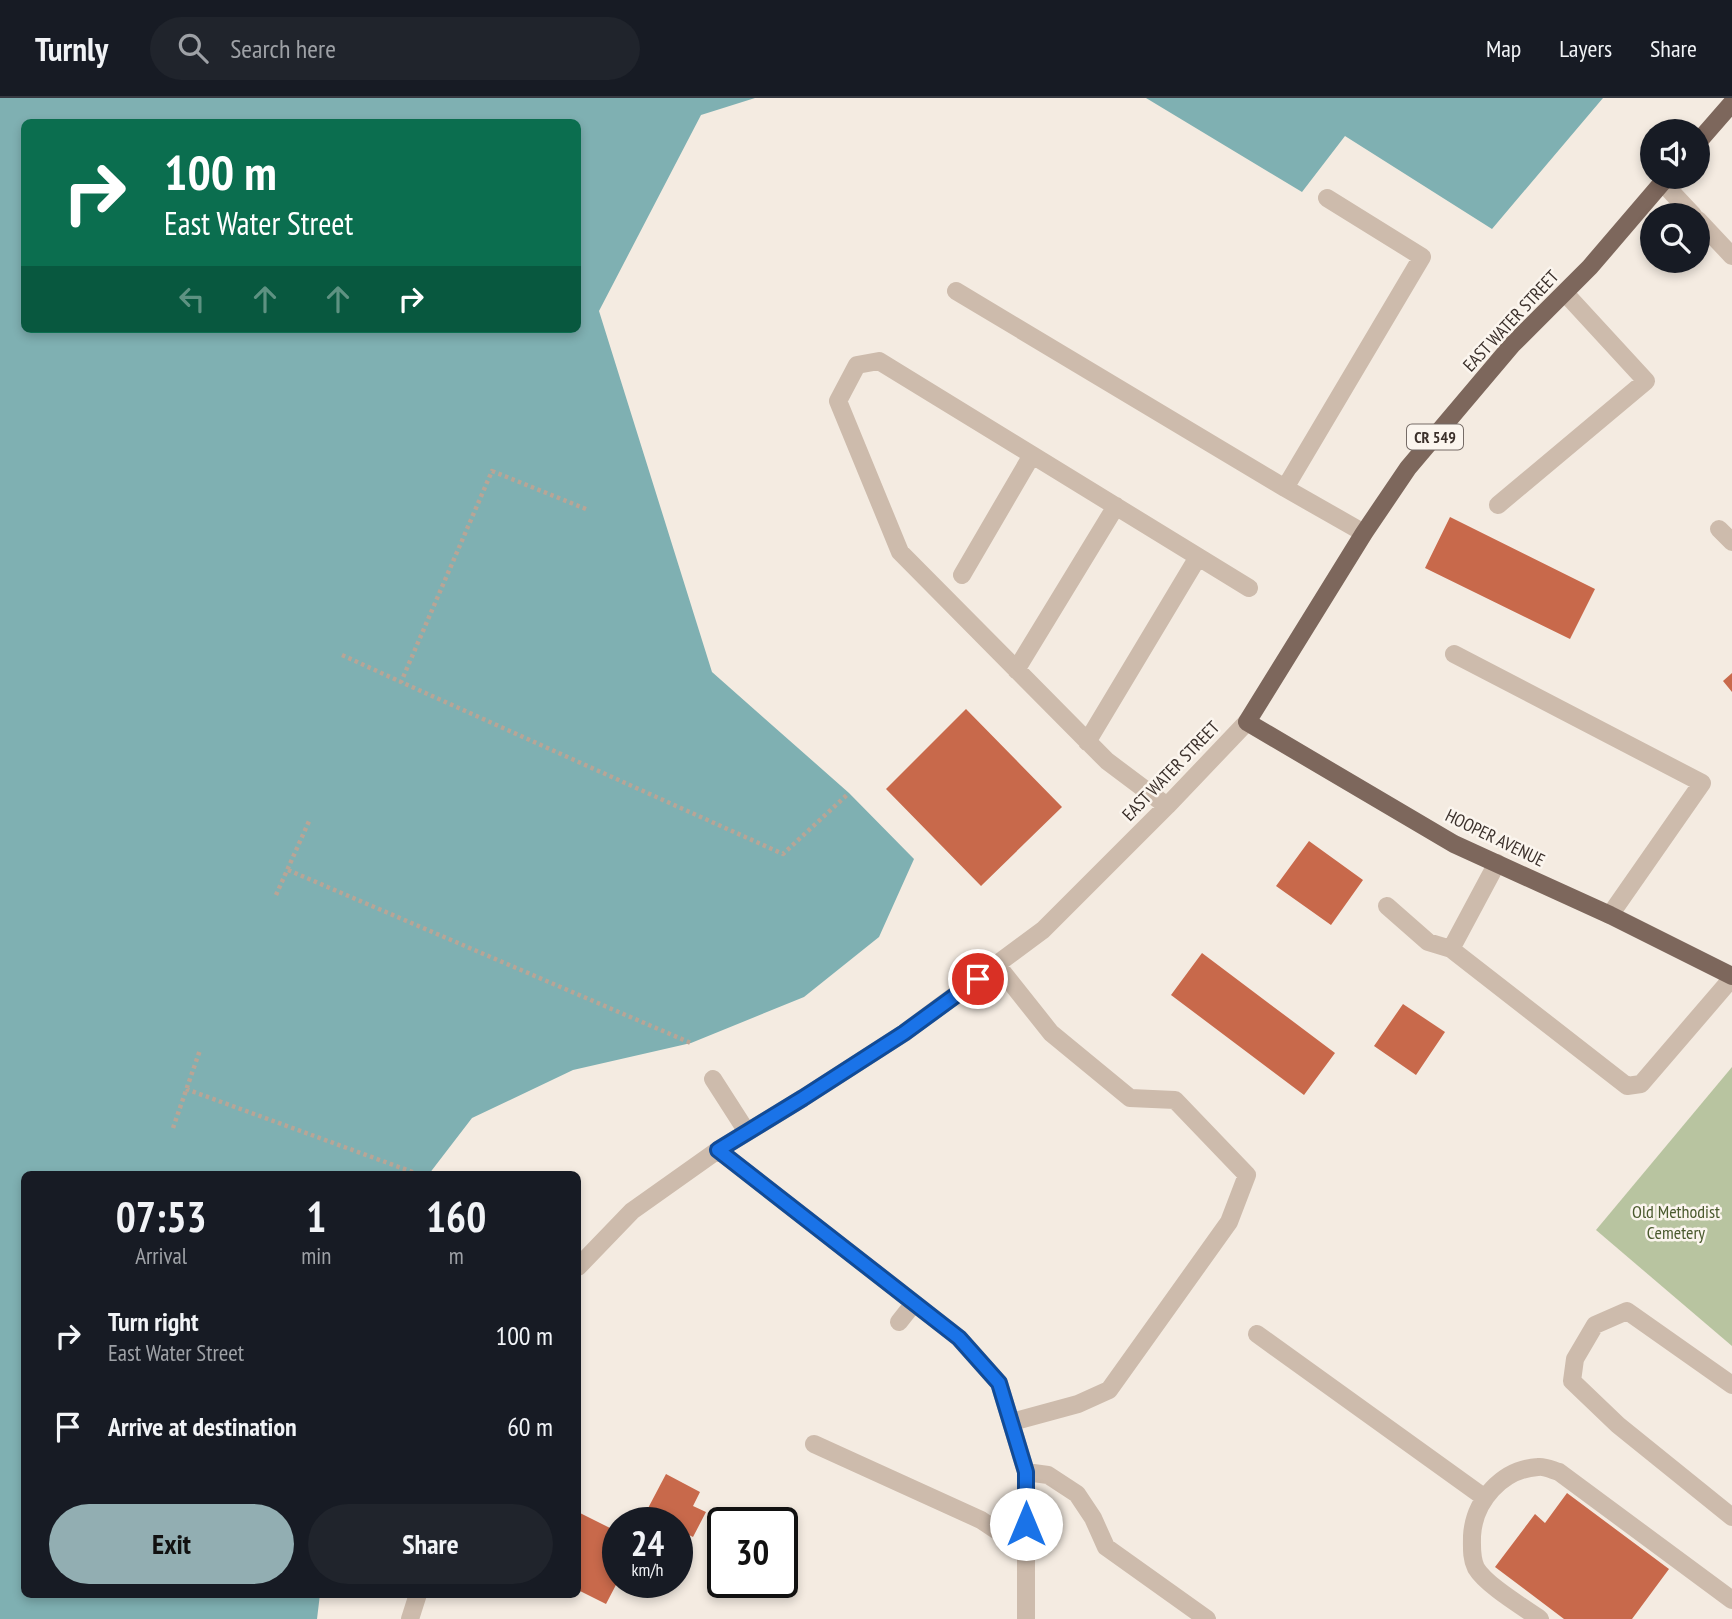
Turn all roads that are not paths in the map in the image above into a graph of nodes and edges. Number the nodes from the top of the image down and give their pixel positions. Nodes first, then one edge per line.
1 (1732, 103) edge
2 (1710, 128) edge
3 (1657, 189) edge
4 (1672, 189) edge
5 (1327, 198) dead end
6 (1683, 203) edge
7 (1710, 233) edge
8 (1732, 256) edge
9 (956, 291) dead end
10 (1565, 293) junction
11 (1032, 455) junction
12 (1285, 488) junction
13 (1116, 506) junction
14 (1498, 506) dead end
15 (1719, 529) dead end
16 (1364, 533) junction
17 (1732, 542) edge
18 (1198, 557) junction
19 (962, 575) dead end
20 (1249, 588) dead end
21 (1454, 654) dead end
22 (1016, 670) junction
23 (1247, 722) junction
24 (1087, 741) junction
25 (1167, 806) junction
26 (1497, 863) junction
27 (1387, 905) dead end
28 (1610, 915) junction
29 (1451, 949) junction
30 (997, 965) junction
31 (1732, 977) edge
32 (713, 1079) dead end
33 (747, 1132) junction
34 (718, 1150) junction
35 (581, 1264) edge
36 (914, 1303) junction
37 (899, 1322) dead end
38 (1257, 1334) dead end
39 (1732, 1385) edge
40 (1012, 1423) junction
41 (814, 1444) dead end
42 (1026, 1472) junction
43 (1485, 1498) junction
44 (1732, 1517) edge
45 (1026, 1550) junction
46 (417, 1598) edge
47 (1732, 1600) edge
48 (410, 1619) edge
49 (1026, 1619) edge
50 (1207, 1619) edge
51 (1540, 1619) edge

1 - 2 main road
3 - 10 main road, EAST WATER STREET / CR 549
4 - 6 street
5 - 12 street
7 - 8 street
9 - 12 street
10 - 14 street
10 - 16 main road, EAST WATER STREET / CR 549
11 - 13 street
11 - 19 street
11 - 22 street
12 - 16 street
13 - 18 street
13 - 22 street
15 - 17 street
16 - 23 main road, EAST WATER STREET / CR 549
18 - 20 street
18 - 24 street
21 - 28 street
22 - 24 street
23 - 25 street, EAST WATER STREET
23 - 26 main road, HOOPER AVENUE
24 - 25 street
25 - 30 street, EAST WATER STREET
26 - 28 main road, HOOPER AVENUE
26 - 29 street
27 - 29 street
28 - 31 main road, HOOPER AVENUE
29 - 31 street
30 - 33 street, EAST WATER STREET
30 - 40 street
32 - 33 street
33 - 34 street, EAST WATER STREET
34 - 35 street, EAST WATER STREET
34 - 36 street
36 - 37 street
36 - 40 street
38 - 43 street
39 - 44 street
40 - 42 street
41 - 45 street
42 - 45 street
42 - 50 street
43 - 47 street
43 - 51 street
45 - 49 street
46 - 48 street

